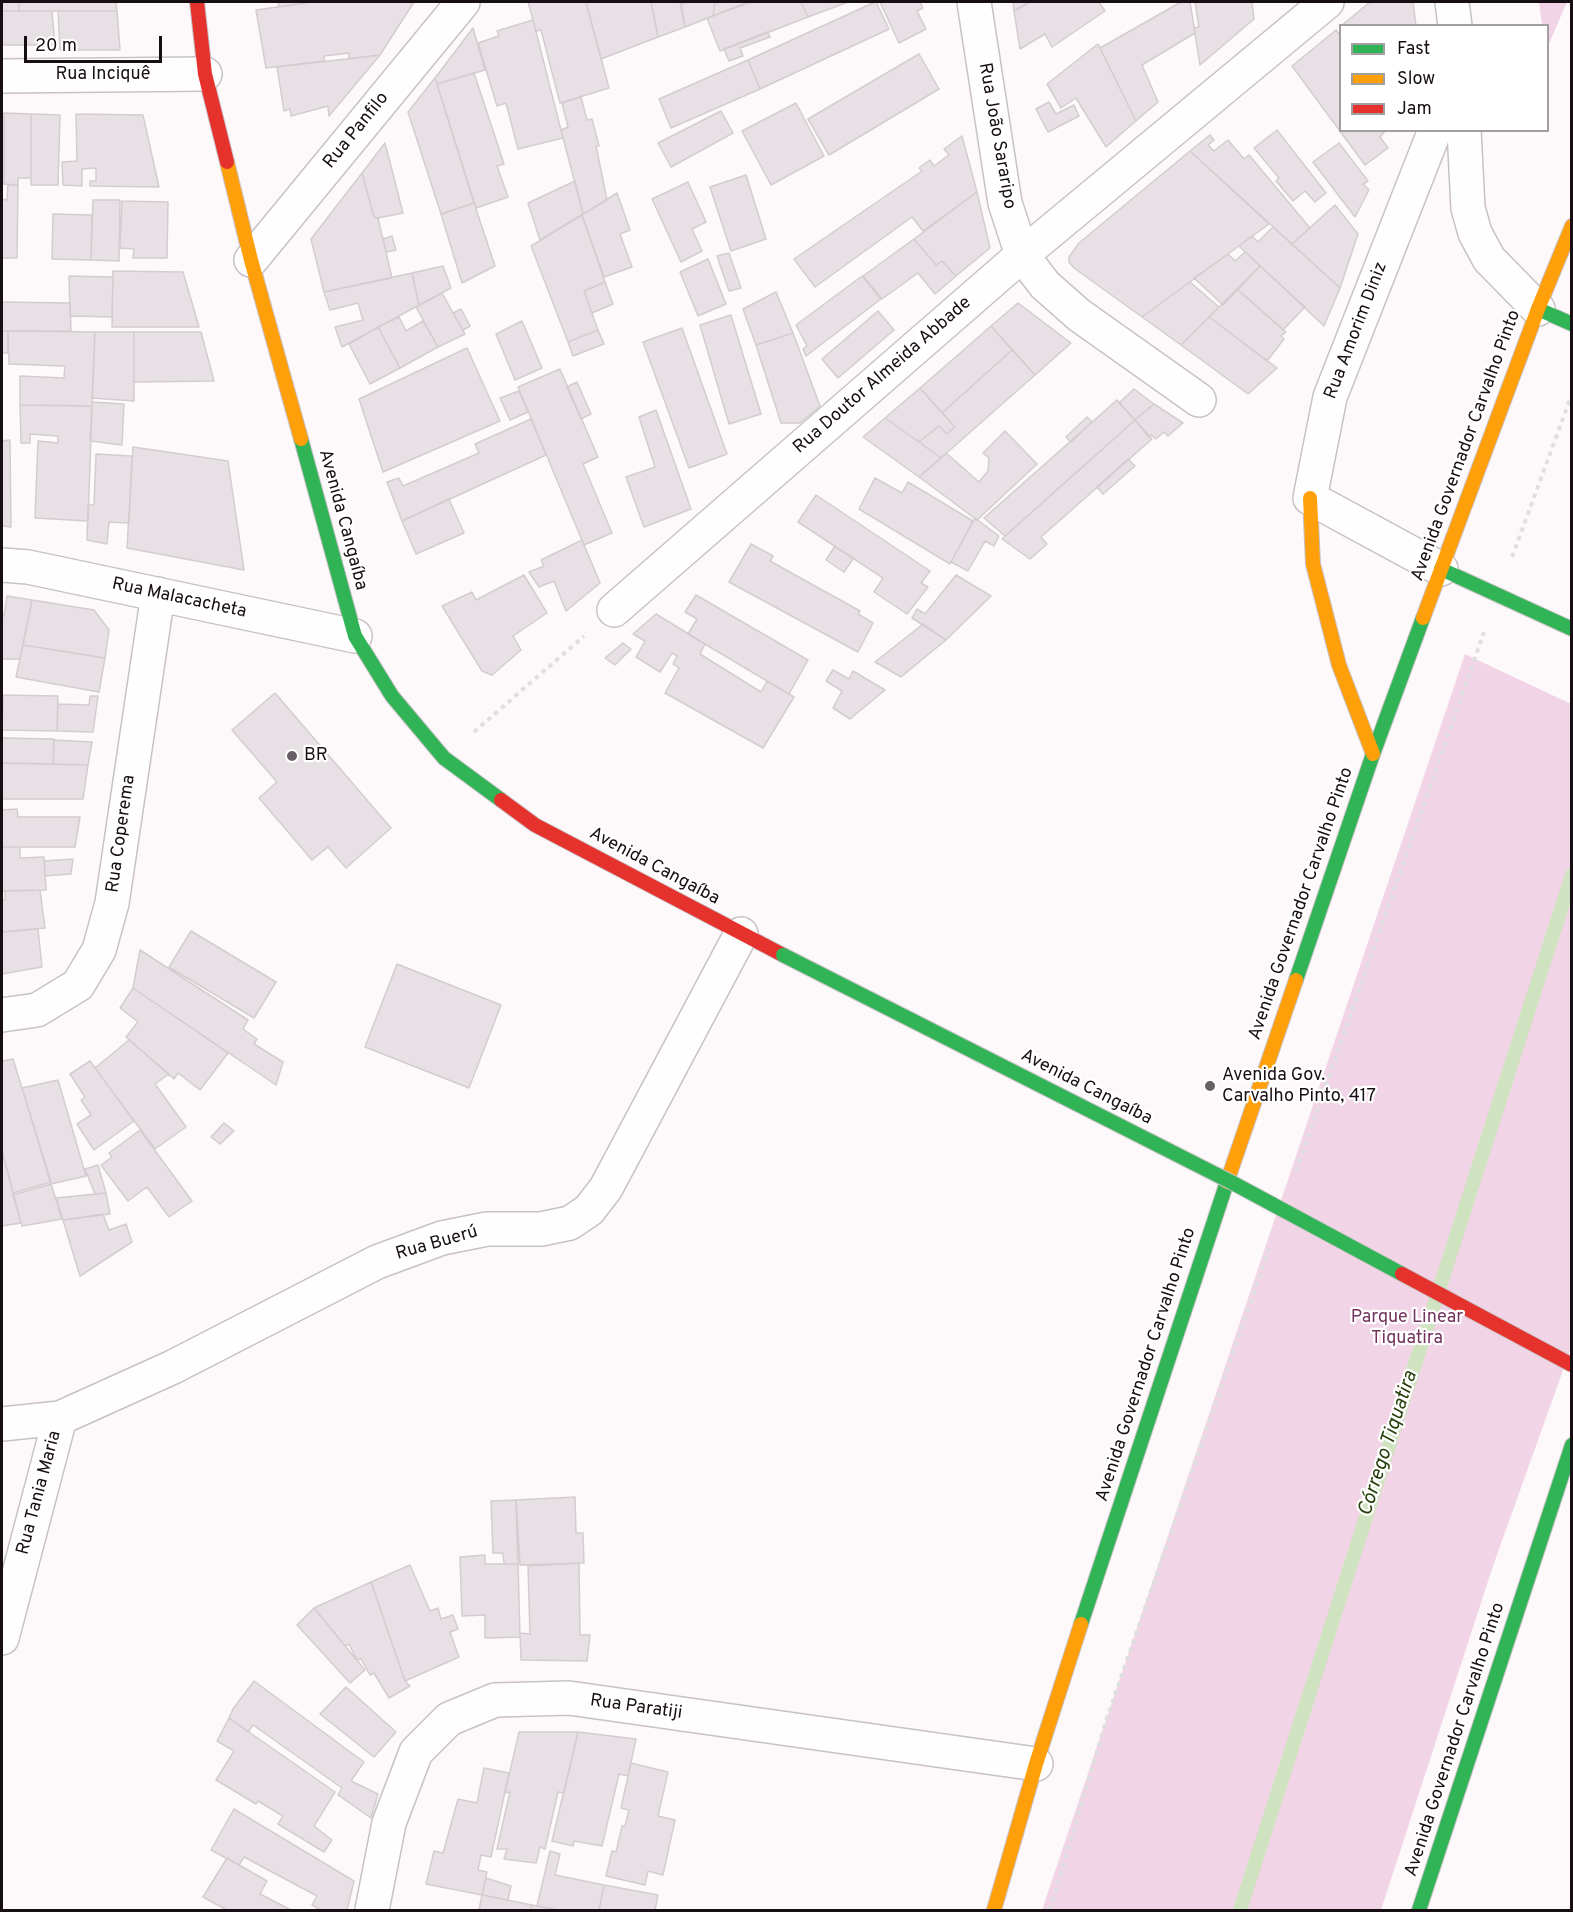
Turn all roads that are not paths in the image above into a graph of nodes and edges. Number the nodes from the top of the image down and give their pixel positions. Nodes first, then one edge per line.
1 (197, 2) edge
2 (463, 2) edge
3 (974, 2) edge
4 (1327, 2) edge
5 (1452, 2) edge
6 (1455, 24) edge
7 (205, 74) junction
8 (2, 76) edge
9 (1434, 132) edge
10 (1464, 132) edge
11 (1572, 226) edge
12 (1022, 255) junction
13 (252, 260) junction
14 (1538, 309) junction
15 (1572, 324) edge
16 (1199, 400) dead end
17 (1310, 498) junction
18 (2, 565) edge
19 (1441, 569) junction
20 (158, 594) junction
21 (614, 610) road end
22 (1572, 629) edge
23 (355, 636) junction
24 (1373, 754) junction
25 (741, 934) junction
26 (2, 1015) edge
27 (1572, 1365) edge
28 (60, 1418) junction
29 (2, 1424) edge
30 (1572, 1445) edge
31 (2, 1638) edge
32 (1036, 1764) junction
33 (372, 1911) edge
34 (994, 1911) edge
35 (1419, 1911) edge

1 - 7 main road, Avenida Cangaíba
2 - 13 street, Rua Panfilo
3 - 12 street, Rua João Sararipo
4 - 12 street, Rua Doutor Almeida Abbade
5 - 6 street
7 - 8 street, Rua Inciquê
7 - 13 main road, Avenida Cangaíba
9 - 17 street, Rua Amorim Diniz
10 - 14 street
11 - 14 main road, Avenida Governador Carvalho Pinto
12 - 16 street, Rua João Sararipo
12 - 21 street, Rua Doutor Almeida Abbade
13 - 23 main road, Avenida Cangaíba
14 - 15 main road
14 - 19 main road, Avenida Governador Carvalho Pinto
17 - 19 street
17 - 24 main road
18 - 20 street, Rua Malacacheta
19 - 22 main road
19 - 24 main road, Avenida Governador Carvalho Pinto
20 - 23 street, Rua Malacacheta
20 - 26 street, Rua Coperema
23 - 25 main road, Avenida Cangaíba
24 - 32 main road, Avenida Governador Carvalho Pinto
25 - 27 main road, Avenida Cangaíba, bridge
25 - 28 street, Rua Buerú
28 - 29 street, Rua Buerú
28 - 31 street, Rua Tania Maria
30 - 35 main road, Avenida Governador Carvalho Pinto
32 - 33 street, Rua Paratiji
32 - 34 main road, Avenida Governador Carvalho Pinto

